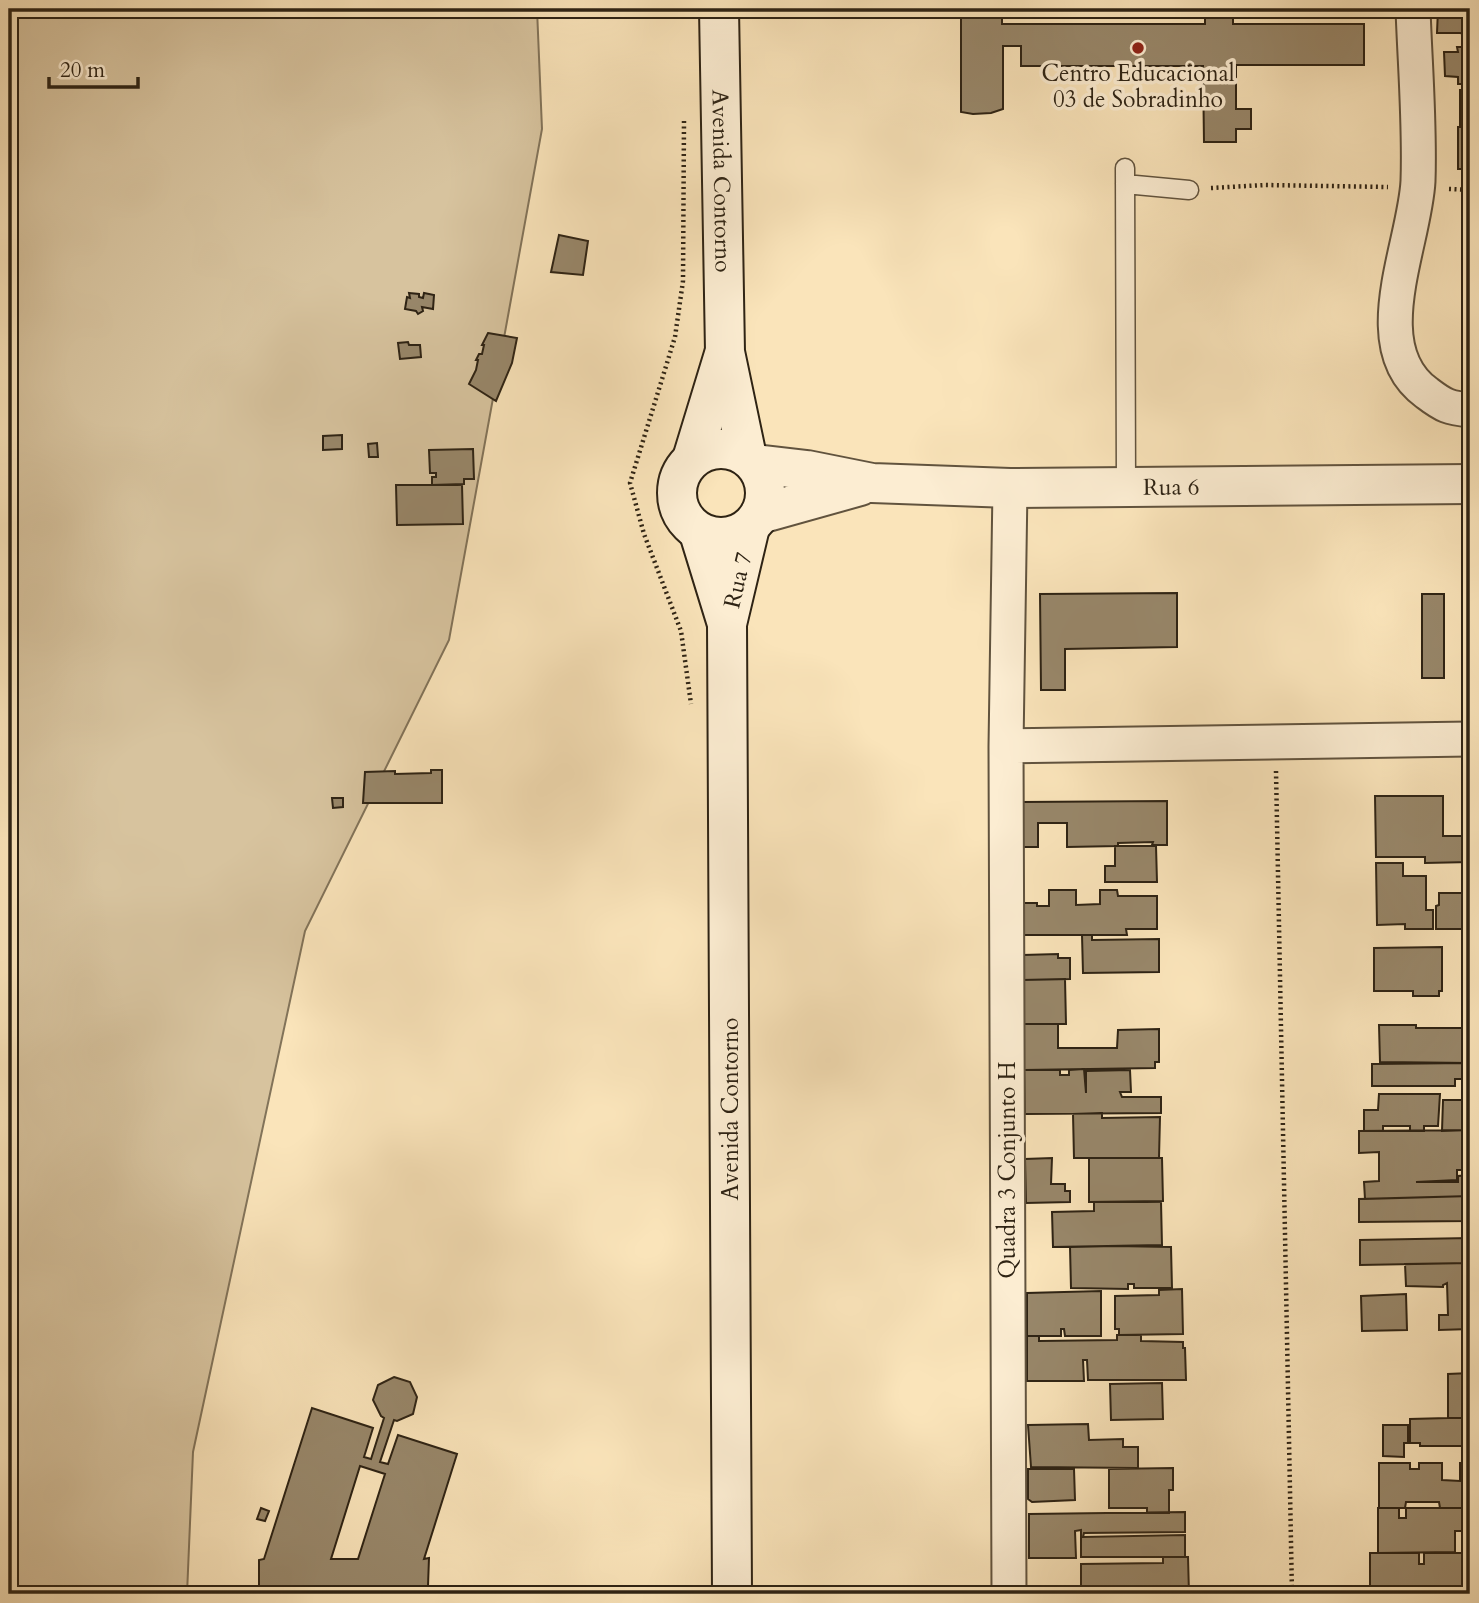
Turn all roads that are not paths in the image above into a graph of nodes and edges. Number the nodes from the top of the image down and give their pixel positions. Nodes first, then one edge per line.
1 (719, 9) edge
2 (1413, 9) edge
3 (1189, 190) road end
4 (725, 352) junction
5 (1470, 410) edge
6 (692, 459) junction
7 (751, 460) junction
8 (872, 483) junction
9 (1470, 484) edge
10 (1126, 487) junction
11 (1010, 488) junction
12 (755, 520) junction
13 (699, 533) junction
14 (727, 624) junction
15 (1470, 739) edge
16 (1006, 746) junction
17 (732, 1594) edge
18 (1009, 1594) edge

1 - 4 main road, Avenida Contorno
2 - 5 street
3 - 10 lane
4 - 6 main road, Avenida Contorno
4 - 7 main road, Avenida Contorno
6 - 7 main road
6 - 13 main road
7 - 8 main road, Rua 6
7 - 12 main road
8 - 11 main road, Rua 6
8 - 12 main road, Rua 6
9 - 10 main road, Rua 6
10 - 11 main road, Rua 6
11 - 16 street, Quadra 3 Conjunto H
12 - 13 main road
12 - 14 main road, Rua 7
13 - 14 main road, Rua 7
14 - 17 main road, Avenida Contorno
15 - 16 street
16 - 18 street, Quadra 3 Conjunto H

